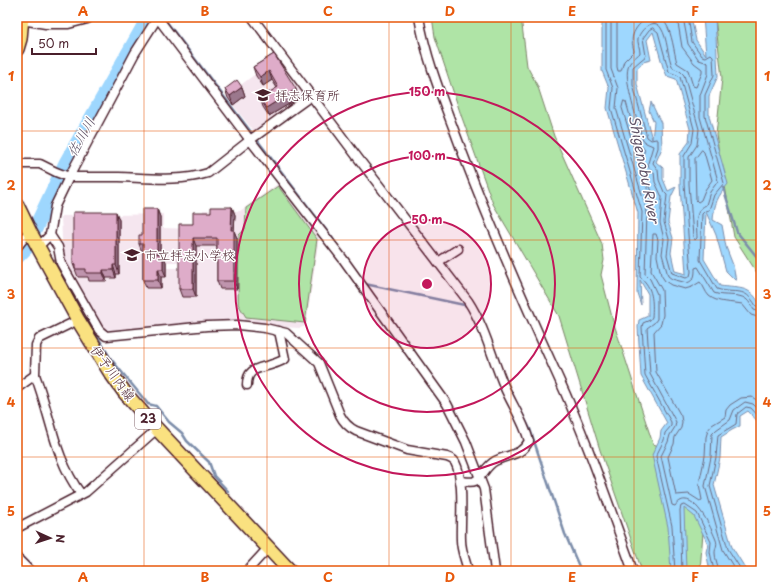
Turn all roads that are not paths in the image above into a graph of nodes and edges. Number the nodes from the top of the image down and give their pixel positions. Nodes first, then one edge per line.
1 (87, 17) edge
2 (158, 17) edge
3 (252, 17) edge
4 (419, 17) edge
5 (22, 18) edge
6 (17, 49) edge
7 (311, 96) junction
8 (250, 140) junction
9 (17, 164) edge
10 (68, 176) junction
11 (17, 205) edge
12 (50, 235) junction
13 (33, 238) junction
14 (17, 247) edge
15 (458, 249) dead end
16 (438, 262) junction
17 (78, 320) junction
18 (280, 331) junction
19 (35, 375) junction
20 (247, 385) dead end
21 (17, 388) edge
22 (157, 429) junction
23 (480, 476) junction
24 (460, 481) junction
25 (81, 494) junction
26 (17, 528) edge
27 (268, 548) junction
28 (17, 558) edge
29 (30, 571) edge
30 (247, 571) edge
31 (290, 571) edge
32 (468, 571) edge
33 (495, 571) edge
34 (633, 571) edge

1 - 5 main road
2 - 8 street
2 - 10 street
3 - 7 street
4 - 34 street
5 - 6 main road
7 - 8 street
7 - 16 street
8 - 10 street
8 - 23 street
9 - 10 street
10 - 12 street
11 - 13 main road, 伊予川内線 / 23
12 - 13 street
12 - 18 street
13 - 14 street
13 - 17 main road, 伊予川内線 / 23
15 - 16 street
16 - 23 street
17 - 19 street
17 - 22 main road, 伊予川内線 / 23
18 - 20 street
18 - 24 street
19 - 21 street
19 - 25 street
22 - 25 street
22 - 27 main road, 伊予川内線 / 23
23 - 24 street
23 - 33 street
24 - 32 street
25 - 26 street
27 - 30 street
27 - 31 main road, 伊予川内線 / 23
28 - 29 street

